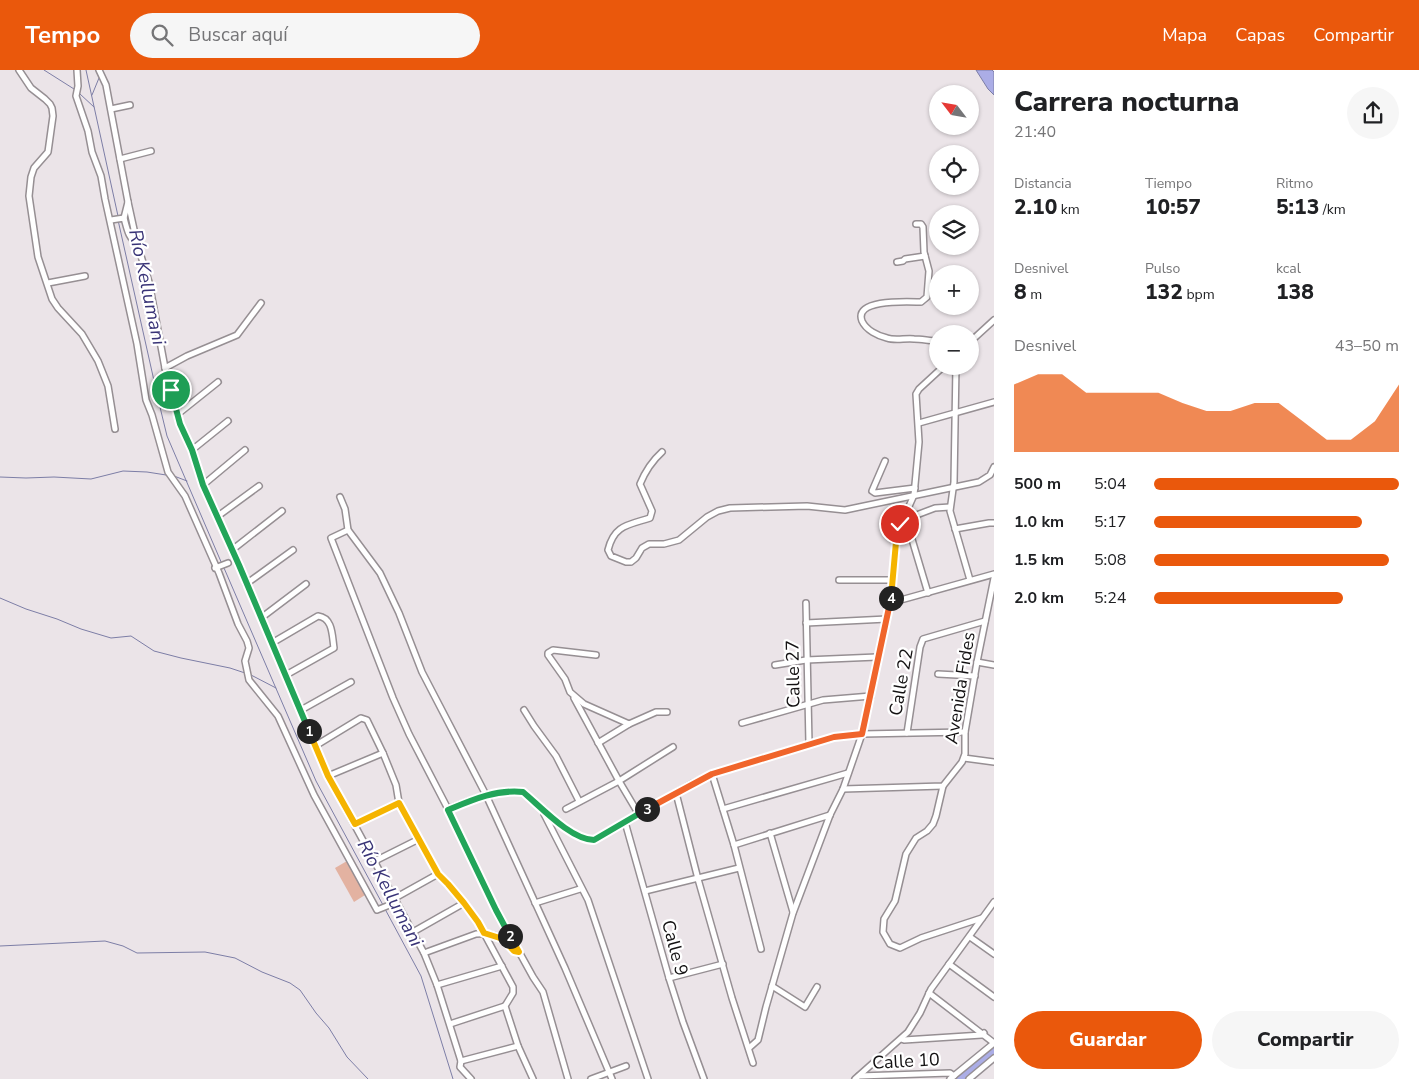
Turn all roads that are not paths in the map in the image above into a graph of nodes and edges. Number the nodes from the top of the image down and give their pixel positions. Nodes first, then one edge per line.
1 (19, 70) edge
2 (77, 70) edge
3 (101, 72) edge
4 (130, 105) dead end
5 (111, 109) junction
6 (151, 151) dead end
7 (120, 159) junction
8 (128, 202) junction
9 (118, 219) junction
10 (916, 224) dead end
11 (138, 243) junction
12 (925, 256) junction
13 (897, 262) dead end
14 (85, 276) dead end
15 (48, 283) junction
16 (261, 303) dead end
17 (994, 320) edge
18 (979, 334) edge
19 (929, 341) edge
20 (164, 368) junction
21 (935, 375) edge
22 (956, 375) edge
23 (218, 382) dead end
24 (994, 402) edge
25 (957, 413) junction
26 (178, 414) junction
27 (228, 421) dead end
28 (919, 423) junction
29 (116, 428) dead end
30 (192, 450) junction
31 (246, 450) dead end
32 (662, 452) dead end
33 (885, 461) dead end
34 (994, 468) edge
35 (203, 485) junction
36 (259, 486) dead end
37 (915, 488) junction
38 (953, 488) junction
39 (914, 495) junction
40 (340, 497) dead end
41 (950, 507) junction
42 (282, 511) dead end
43 (218, 516) junction
44 (905, 518) junction
45 (994, 523) edge
46 (955, 529) junction
47 (348, 530) junction
48 (232, 550) junction
49 (293, 550) dead end
50 (994, 576) edge
51 (839, 580) dead end
52 (892, 580) junction
53 (970, 580) junction
54 (246, 584) junction
55 (306, 584) dead end
56 (928, 593) junction
57 (806, 603) dead end
58 (890, 603) junction
59 (262, 618) junction
60 (887, 618) junction
61 (985, 621) junction
62 (806, 623) junction
63 (272, 643) junction
64 (596, 655) dead end
65 (877, 657) junction
66 (806, 660) junction
67 (977, 662) junction
68 (775, 665) dead end
69 (994, 665) edge
70 (938, 674) dead end
71 (286, 675) junction
72 (974, 676) junction
73 (351, 682) dead end
74 (570, 692) junction
75 (871, 696) junction
76 (807, 704) junction
77 (301, 710) junction
78 (524, 710) dead end
79 (667, 712) dead end
80 (742, 723) dead end
81 (629, 724) junction
82 (965, 732) junction
83 (907, 733) junction
84 (862, 734) junction
85 (598, 743) junction
86 (808, 744) junction
87 (315, 746) junction
88 (674, 746) dead end
89 (384, 753) junction
90 (964, 758) junction
91 (994, 762) edge
92 (848, 773) junction
93 (712, 774) junction
94 (328, 776) junction
95 (619, 781) junction
96 (943, 786) junction
97 (843, 789) junction
98 (676, 793) junction
99 (486, 795) junction
100 (579, 801) junction
101 (399, 803) junction
102 (544, 809) junction
103 (566, 809) dead end
104 (723, 809) junction
105 (448, 810) junction
106 (638, 813) junction
107 (830, 815) junction
108 (625, 822) junction
109 (355, 824) junction
110 (770, 833) junction
111 (419, 839) junction
112 (734, 845) junction
113 (375, 861) junction
114 (739, 868) junction
115 (438, 874) junction
116 (698, 879) junction
117 (580, 888) junction
118 (645, 891) junction
119 (395, 898) junction
120 (994, 902) edge
121 (464, 903) junction
122 (535, 903) junction
123 (992, 909) edge
124 (793, 912) junction
125 (982, 918) junction
126 (413, 932) junction
127 (484, 933) junction
128 (970, 937) junction
129 (761, 948) dead end
130 (519, 952) junction
131 (424, 953) junction
132 (994, 954) edge
133 (723, 964) junction
134 (949, 964) junction
135 (502, 966) junction
136 (669, 978) junction
137 (437, 985) junction
138 (772, 986) junction
139 (817, 987) dead end
140 (930, 993) junction
141 (994, 997) edge
142 (505, 1006) junction
143 (450, 1024) junction
144 (984, 1033) junction
145 (901, 1039) junction
146 (994, 1043) edge
147 (518, 1046) junction
148 (749, 1048) junction
149 (994, 1058) edge
150 (461, 1061) junction
151 (753, 1063) dead end
152 (626, 1066) dead end
153 (608, 1071) junction
154 (952, 1077) edge
155 (857, 1078) edge
156 (471, 1079) edge
157 (533, 1079) edge
158 (568, 1079) edge
159 (591, 1079) edge
160 (612, 1079) edge
161 (648, 1079) edge
162 (704, 1079) edge
163 (969, 1079) edge

1 - 15 street
2 - 9 street
3 - 5 street
4 - 5 street
5 - 7 street
6 - 7 street
7 - 8 street
8 - 9 street
8 - 11 street
9 - 11 street
9 - 119 street
10 - 12 street
11 - 20 street
12 - 13 street
12 - 19 street
14 - 15 street
15 - 29 street
16 - 20 street
17 - 18 street
20 - 26 street
21 - 28 street
22 - 25 street
23 - 26 street
24 - 25 street
25 - 28 street
25 - 38 street
26 - 30 street
27 - 30 street
28 - 37 street
30 - 35 street
31 - 35 street
32 - 39 street
33 - 37 street
34 - 38 street
35 - 43 street
36 - 43 street
37 - 39 street
38 - 39 street
38 - 41 street
39 - 44 street
40 - 47 street
41 - 44 street
41 - 46 street
42 - 48 street
43 - 48 street
44 - 52 street
44 - 56 street
45 - 46 street
46 - 53 street
47 - 99 street
47 - 105 street
48 - 54 street
49 - 54 street
50 - 53 street
50 - 61 street, Avenida Fides
51 - 52 street
52 - 58 street
53 - 56 street
54 - 59 street
55 - 59 street
56 - 58 street
57 - 62 street, Calle 27
58 - 60 street
59 - 63 street
60 - 62 street
60 - 65 street
61 - 67 street, Avenida Fides
61 - 83 street, Calle 22
62 - 66 street, Calle 27
63 - 71 street
63 - 71 street
64 - 74 street
65 - 66 street
65 - 75 street
66 - 68 street
66 - 76 street, Calle 27
67 - 69 street
67 - 72 street, Avenida Fides
70 - 72 street
71 - 77 street
72 - 82 street, Avenida Fides
73 - 77 street
74 - 81 street
74 - 85 street
75 - 76 street
75 - 84 street
76 - 80 street
76 - 86 street, Calle 27
77 - 87 street
78 - 100 street
79 - 81 street
81 - 85 street
82 - 83 street
82 - 90 street, Avenida Fides
83 - 84 street
84 - 86 street
84 - 92 street
85 - 95 street
86 - 93 street
87 - 89 street
87 - 94 street
88 - 95 street
89 - 94 street
89 - 101 street
90 - 91 street
90 - 96 street, Avenida Fides
92 - 97 street
92 - 104 street
93 - 98 street
93 - 104 street
94 - 109 street
95 - 100 street
95 - 106 street
96 - 97 street
96 - 125 street
97 - 107 street
98 - 106 street
98 - 116 street
99 - 102 street
99 - 105 street
99 - 122 street
100 - 103 street
101 - 109 street
101 - 111 street
102 - 108 street
102 - 117 street
104 - 112 street
105 - 130 street
106 - 108 street
107 - 110 street
107 - 124 street
108 - 118 street, Calle 9
109 - 113 street
110 - 112 street
110 - 124 street
111 - 113 street
111 - 115 street
112 - 114 street
113 - 119 street
114 - 116 street
114 - 129 street
115 - 119 street
115 - 121 street
116 - 118 street
116 - 133 street
117 - 122 street
117 - 161 street
118 - 136 street, Calle 9
119 - 126 street
120 - 123 street
121 - 126 street
121 - 127 street
122 - 153 street
123 - 125 street
124 - 138 street
125 - 128 street
126 - 131 street
127 - 130 street
127 - 131 street
127 - 135 street
128 - 132 street
128 - 134 street
130 - 158 street
131 - 137 street
133 - 136 street
133 - 148 street
134 - 140 street
134 - 141 street
135 - 137 street
135 - 142 street
136 - 162 street, Calle 9
137 - 143 street
138 - 139 street
138 - 148 street
140 - 144 street
140 - 145 street
142 - 143 street
142 - 147 street
143 - 150 street
144 - 145 street
144 - 146 street
145 - 155 street
146 - 154 street
147 - 150 street
147 - 157 street
148 - 151 street
149 - 163 street
150 - 156 street
152 - 153 street
153 - 159 street
153 - 160 street
154 - 155 street, Calle 10

